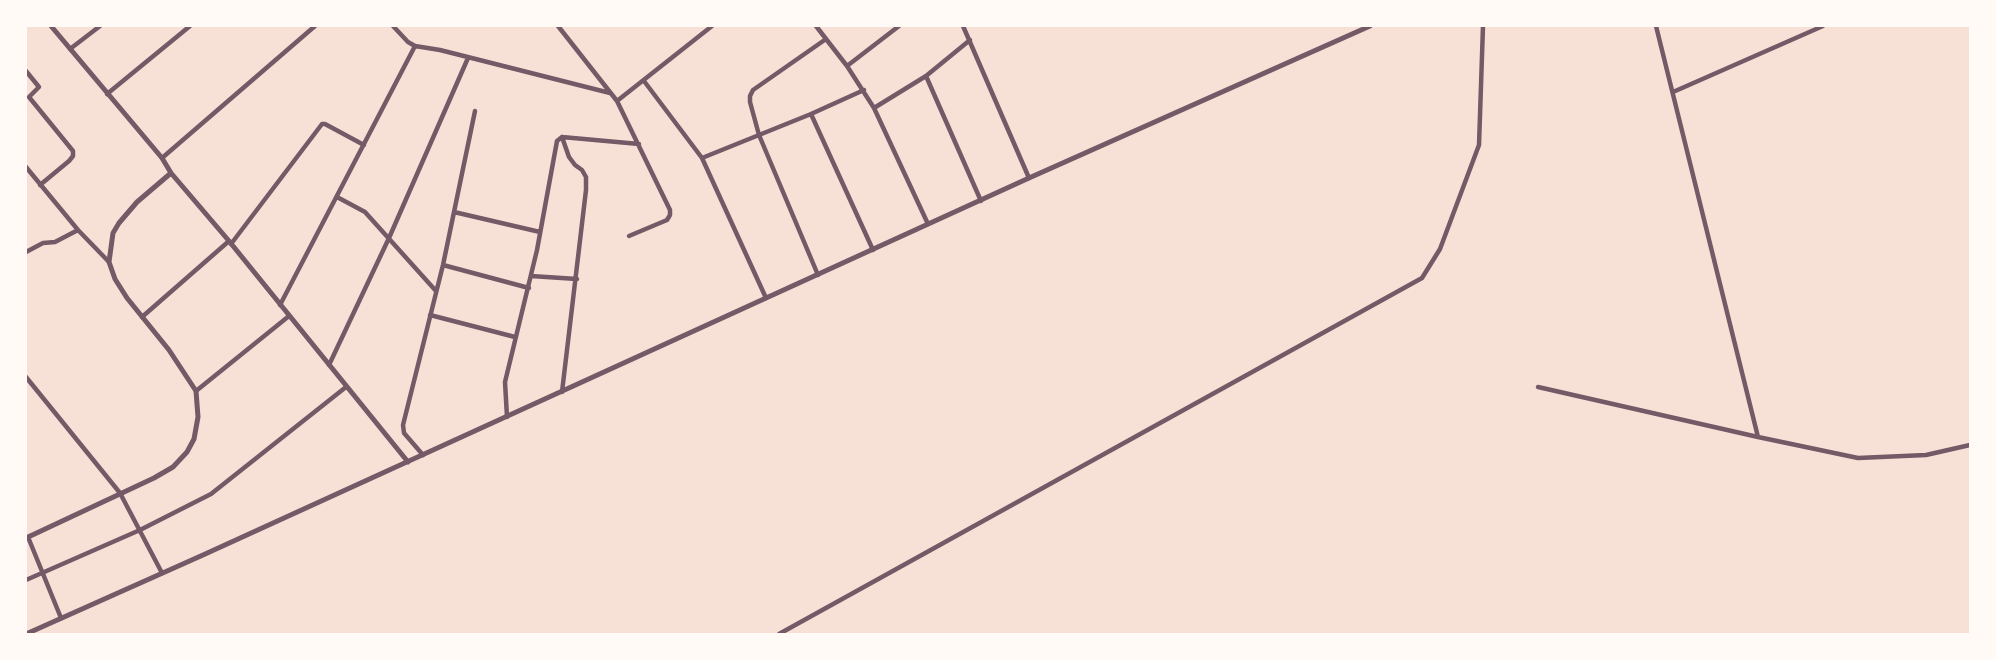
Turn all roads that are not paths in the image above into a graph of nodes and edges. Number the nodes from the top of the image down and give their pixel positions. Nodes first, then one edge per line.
1 (51, 26) edge
2 (100, 26) edge
3 (190, 26) edge
4 (315, 26) edge
5 (396, 26) edge
6 (558, 26) edge
7 (712, 26) edge
8 (816, 26) edge
9 (899, 26) edge
10 (963, 26) edge
11 (1370, 26) edge
12 (1483, 26) edge
13 (1656, 26) edge
14 (1823, 26) edge
15 (1362, 27) edge
16 (826, 39) junction
17 (970, 40) junction
18 (415, 46) junction
19 (70, 49) junction
20 (468, 58) junction
21 (847, 66) junction
22 (26, 70) edge
23 (926, 76) junction
24 (644, 81) junction
25 (864, 90) junction
26 (1673, 92) junction
27 (610, 93) junction
28 (107, 94) junction
29 (617, 101) junction
30 (874, 108) junction
31 (475, 111) dead end
32 (811, 114) junction
33 (759, 135) junction
34 (562, 137) junction
35 (639, 144) junction
36 (364, 145) junction
37 (162, 158) junction
38 (702, 158) junction
39 (26, 167) edge
40 (171, 173) junction
41 (1029, 178) junction
42 (40, 185) junction
43 (337, 196) junction
44 (981, 201) junction
45 (454, 212) junction
46 (928, 224) junction
47 (78, 230) junction
48 (540, 232) junction
49 (629, 236) dead end
50 (388, 238) junction
51 (230, 243) junction
52 (873, 250) junction
53 (26, 252) edge
54 (109, 262) junction
55 (443, 265) junction
56 (818, 275) junction
57 (531, 276) junction
58 (577, 279) junction
59 (529, 288) junction
60 (436, 291) junction
61 (766, 298) junction
62 (280, 305) junction
63 (430, 315) junction
64 (289, 316) junction
65 (142, 317) junction
66 (515, 337) junction
67 (329, 365) junction
68 (26, 377) edge
69 (346, 387) junction
70 (1538, 387) dead end
71 (196, 391) junction
72 (562, 392) junction
73 (507, 417) junction
74 (1758, 437) junction
75 (1971, 445) edge
76 (423, 455) junction
77 (408, 462) junction
78 (120, 493) junction
79 (140, 530) junction
80 (26, 537) edge
81 (42, 573) junction
82 (162, 573) junction
83 (26, 580) edge
84 (61, 618) junction
85 (26, 634) edge
86 (779, 634) edge

1 - 19 street
2 - 19 street
3 - 28 street
4 - 37 street
5 - 18 street
6 - 27 street
7 - 24 street
8 - 16 street
9 - 21 street
10 - 17 street
11 - 15 street
12 - 86 street
13 - 26 street
14 - 26 street
15 - 41 street
16 - 21 street
16 - 33 street
17 - 23 street
17 - 41 street
18 - 20 street
18 - 36 street
19 - 28 street
20 - 27 street
20 - 50 street
21 - 25 street
22 - 42 street
23 - 30 street
23 - 44 street
24 - 29 street
24 - 38 street
25 - 30 street
25 - 32 street
26 - 74 street
27 - 29 street
28 - 37 street
29 - 35 street
30 - 46 street
31 - 45 street
32 - 33 street
32 - 52 street
33 - 38 street
33 - 56 street
34 - 35 street
34 - 48 street
34 - 58 street
35 - 49 street
36 - 43 street
36 - 51 street
37 - 40 street
38 - 61 street
39 - 42 street
40 - 51 street
40 - 54 street
41 - 44 street
42 - 47 street
43 - 50 street
43 - 62 street
44 - 46 street
45 - 48 street
45 - 55 street
46 - 52 street
47 - 53 street
47 - 54 street
48 - 57 street
50 - 60 street
50 - 67 street
51 - 62 street
51 - 65 street
52 - 56 street
54 - 65 street
55 - 59 street
55 - 60 street
56 - 61 street
57 - 58 street
57 - 59 street
58 - 72 street
59 - 66 street
60 - 63 street
61 - 72 street
62 - 64 street
63 - 66 street
63 - 76 street
64 - 67 street
64 - 71 street
65 - 71 street
66 - 73 street
67 - 69 street
68 - 78 street
69 - 77 street
69 - 79 street
70 - 74 street
71 - 78 street
72 - 73 street
73 - 76 street
74 - 75 street
76 - 77 street
77 - 82 street
78 - 79 street
78 - 80 street
79 - 81 street
79 - 82 street
80 - 81 street
81 - 83 street
81 - 84 street
82 - 84 street
84 - 85 street

